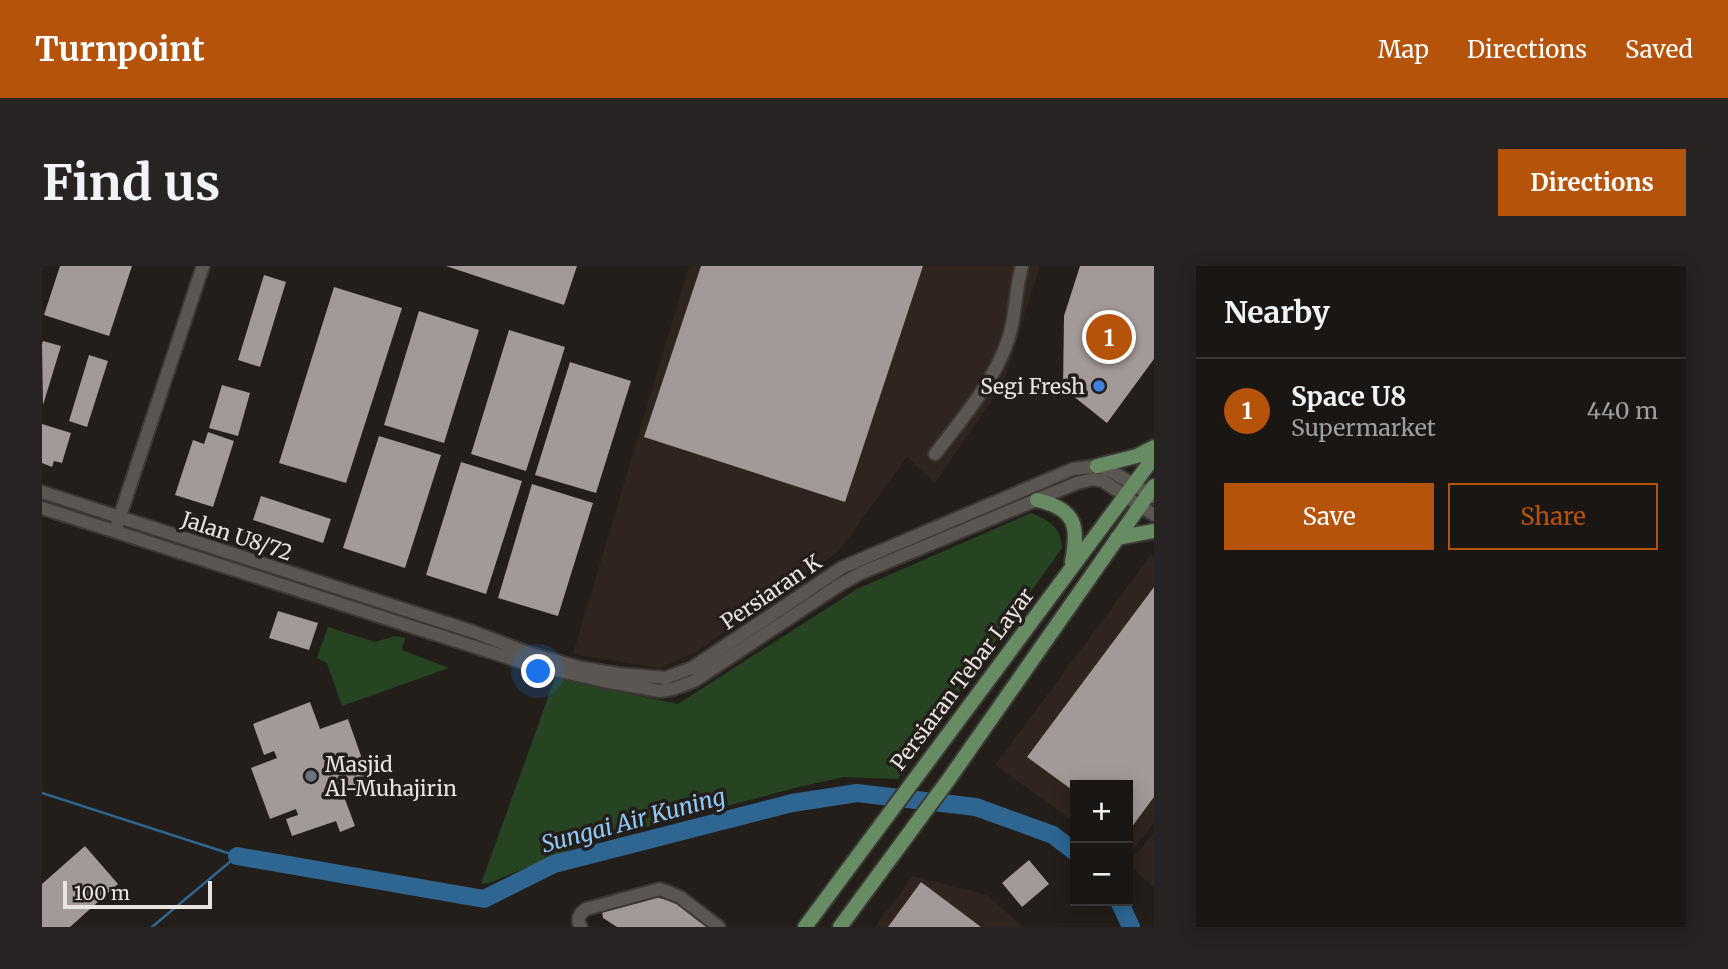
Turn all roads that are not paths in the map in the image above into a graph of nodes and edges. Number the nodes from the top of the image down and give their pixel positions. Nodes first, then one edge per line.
1 (203, 266) edge
2 (1022, 266) edge
3 (1154, 447) edge
4 (935, 454) dead end
5 (1154, 457) edge
6 (1097, 466) junction
7 (1130, 489) junction
8 (42, 492) edge
9 (1149, 495) edge
10 (1037, 499) junction
11 (42, 508) edge
12 (1154, 515) edge
13 (120, 517) junction
14 (115, 531) junction
15 (1154, 531) edge
16 (1116, 538) junction
17 (1071, 567) junction
18 (422, 615) joint
19 (389, 620) joint
20 (581, 927) edge
21 (719, 927) edge
22 (805, 927) edge
23 (840, 927) edge

1 - 13 street
2 - 4 street
3 - 6 main road
5 - 7 main road, Persiaran Tebar Layar
6 - 7 street
6 - 18 street, Persiaran K
7 - 9 street
7 - 10 street, Persiaran K
7 - 17 main road, Persiaran Tebar Layar
8 - 13 street, Jalan U8/72
9 - 12 street
9 - 16 main road, Persiaran Tebar Layar
10 - 17 main road
10 - 19 street, Persiaran K
11 - 14 street, Jalan U8/72
13 - 14 street
13 - 18 street, Jalan U8/72
14 - 19 street, Jalan U8/72
15 - 16 main road
16 - 23 main road, Persiaran Tebar Layar
17 - 22 main road, Persiaran Tebar Layar
20 - 21 street

